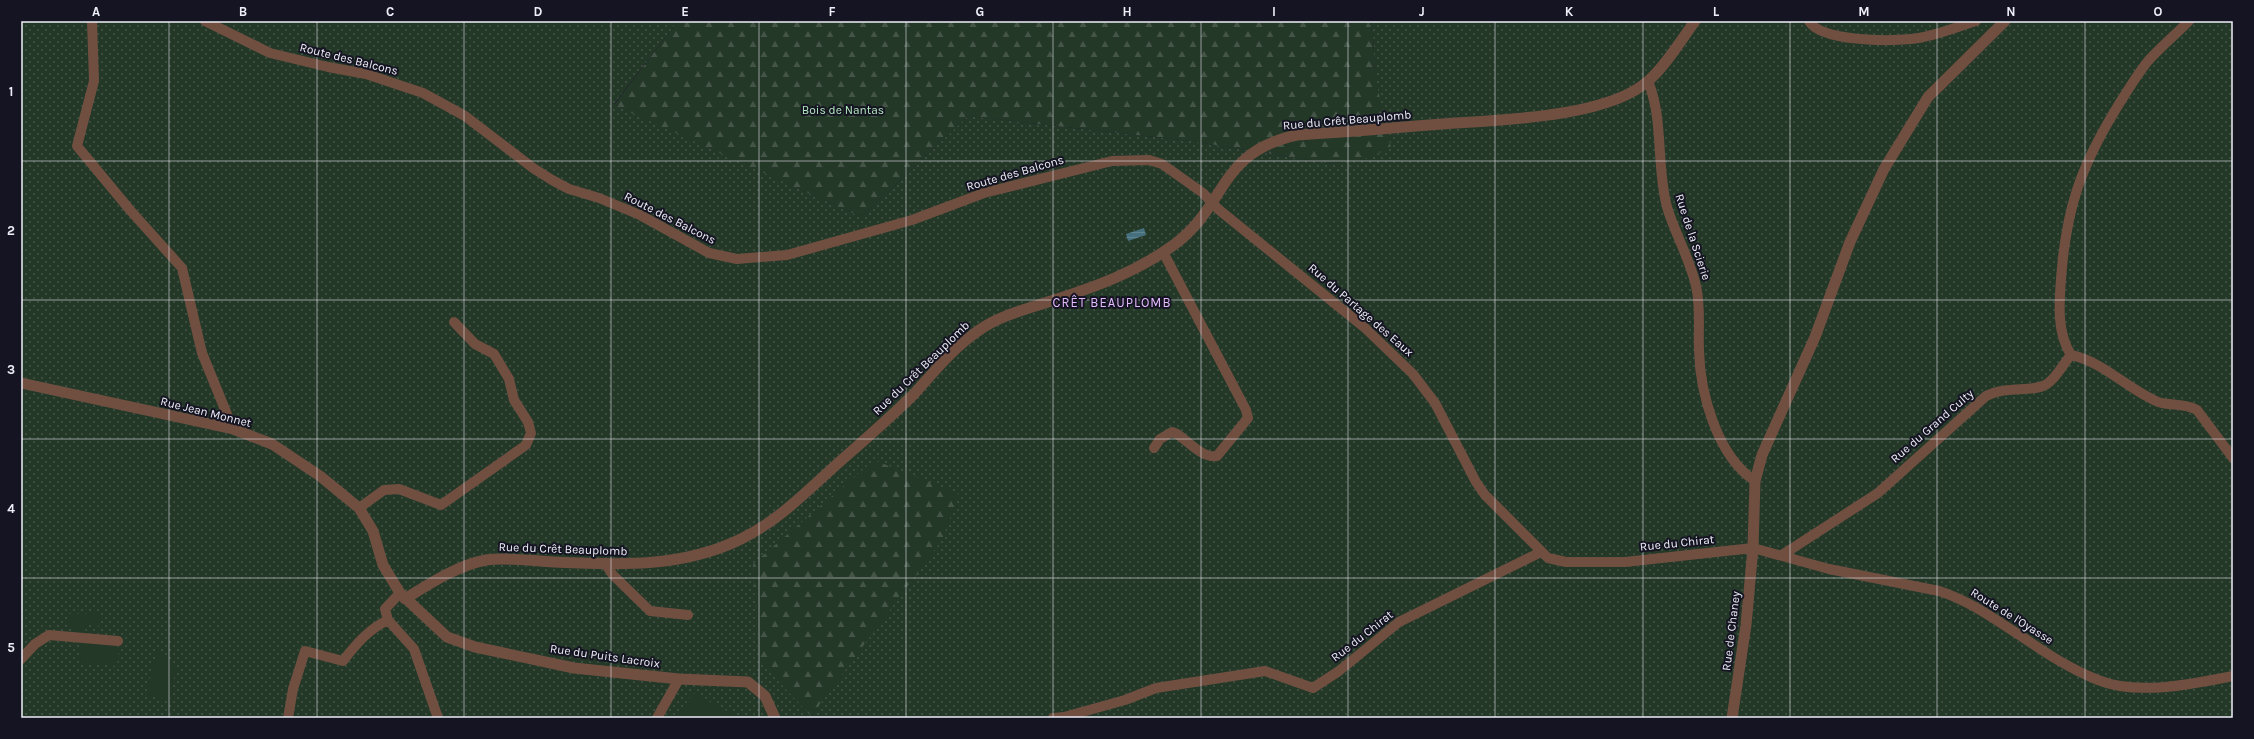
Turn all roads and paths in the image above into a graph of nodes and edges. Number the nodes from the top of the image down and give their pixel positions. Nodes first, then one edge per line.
1 (92, 21) edge
2 (205, 21) edge
3 (1694, 21) edge
4 (1809, 21) edge
5 (1976, 21) edge
6 (2005, 21) edge
7 (2189, 21) edge
8 (1648, 81) junction
9 (1212, 202) junction
10 (1163, 252) junction
11 (454, 322) dead end
12 (2071, 355) junction
13 (21, 382) edge
14 (233, 429) junction
15 (1154, 448) dead end
16 (2233, 458) edge
17 (1755, 481) junction
18 (359, 508) junction
19 (1753, 548) junction
20 (1541, 552) junction
21 (1782, 555) junction
22 (606, 565) junction
23 (402, 596) junction
24 (688, 615) dead end
25 (388, 620) junction
26 (118, 642) dead end
27 (21, 659) edge
28 (2233, 676) edge
29 (679, 680) junction
30 (288, 718) edge
31 (438, 718) edge
32 (657, 718) edge
33 (775, 718) edge
34 (1053, 718) edge
35 (1732, 718) edge

1 - 14 street
2 - 9 street, Route des Balcons
3 - 8 street, Rue du Crêt Beauplomb
4 - 5 street
6 - 17 street, Rue de Chaney
7 - 12 street
8 - 9 street, Rue du Crêt Beauplomb
8 - 17 street, Rue de la Scierie
9 - 10 street, Rue du Crêt Beauplomb
9 - 20 street, Rue du Partage des Eaux
10 - 15 street
10 - 22 street, Rue du Crêt Beauplomb
11 - 18 street
12 - 16 street
12 - 21 street, Rue du Grand Culty
13 - 14 street, Rue Jean Monnet
14 - 18 street, Rue Jean Monnet
17 - 19 street, Rue de Chaney
18 - 23 street, Rue Jean Monnet
19 - 20 street, Rue du Chirat
19 - 21 street, Route de l'Oyasse
19 - 35 street, Rue de Chaney
20 - 34 street, Rue du Chirat
21 - 28 street, Route de l'Oyasse
22 - 23 street, Rue du Crêt Beauplomb
22 - 24 street
23 - 25 street
23 - 29 street, Rue du Puits Lacroix
25 - 30 street
25 - 31 street
26 - 27 street
29 - 32 street
29 - 33 street, Rue du Puits Lacroix

